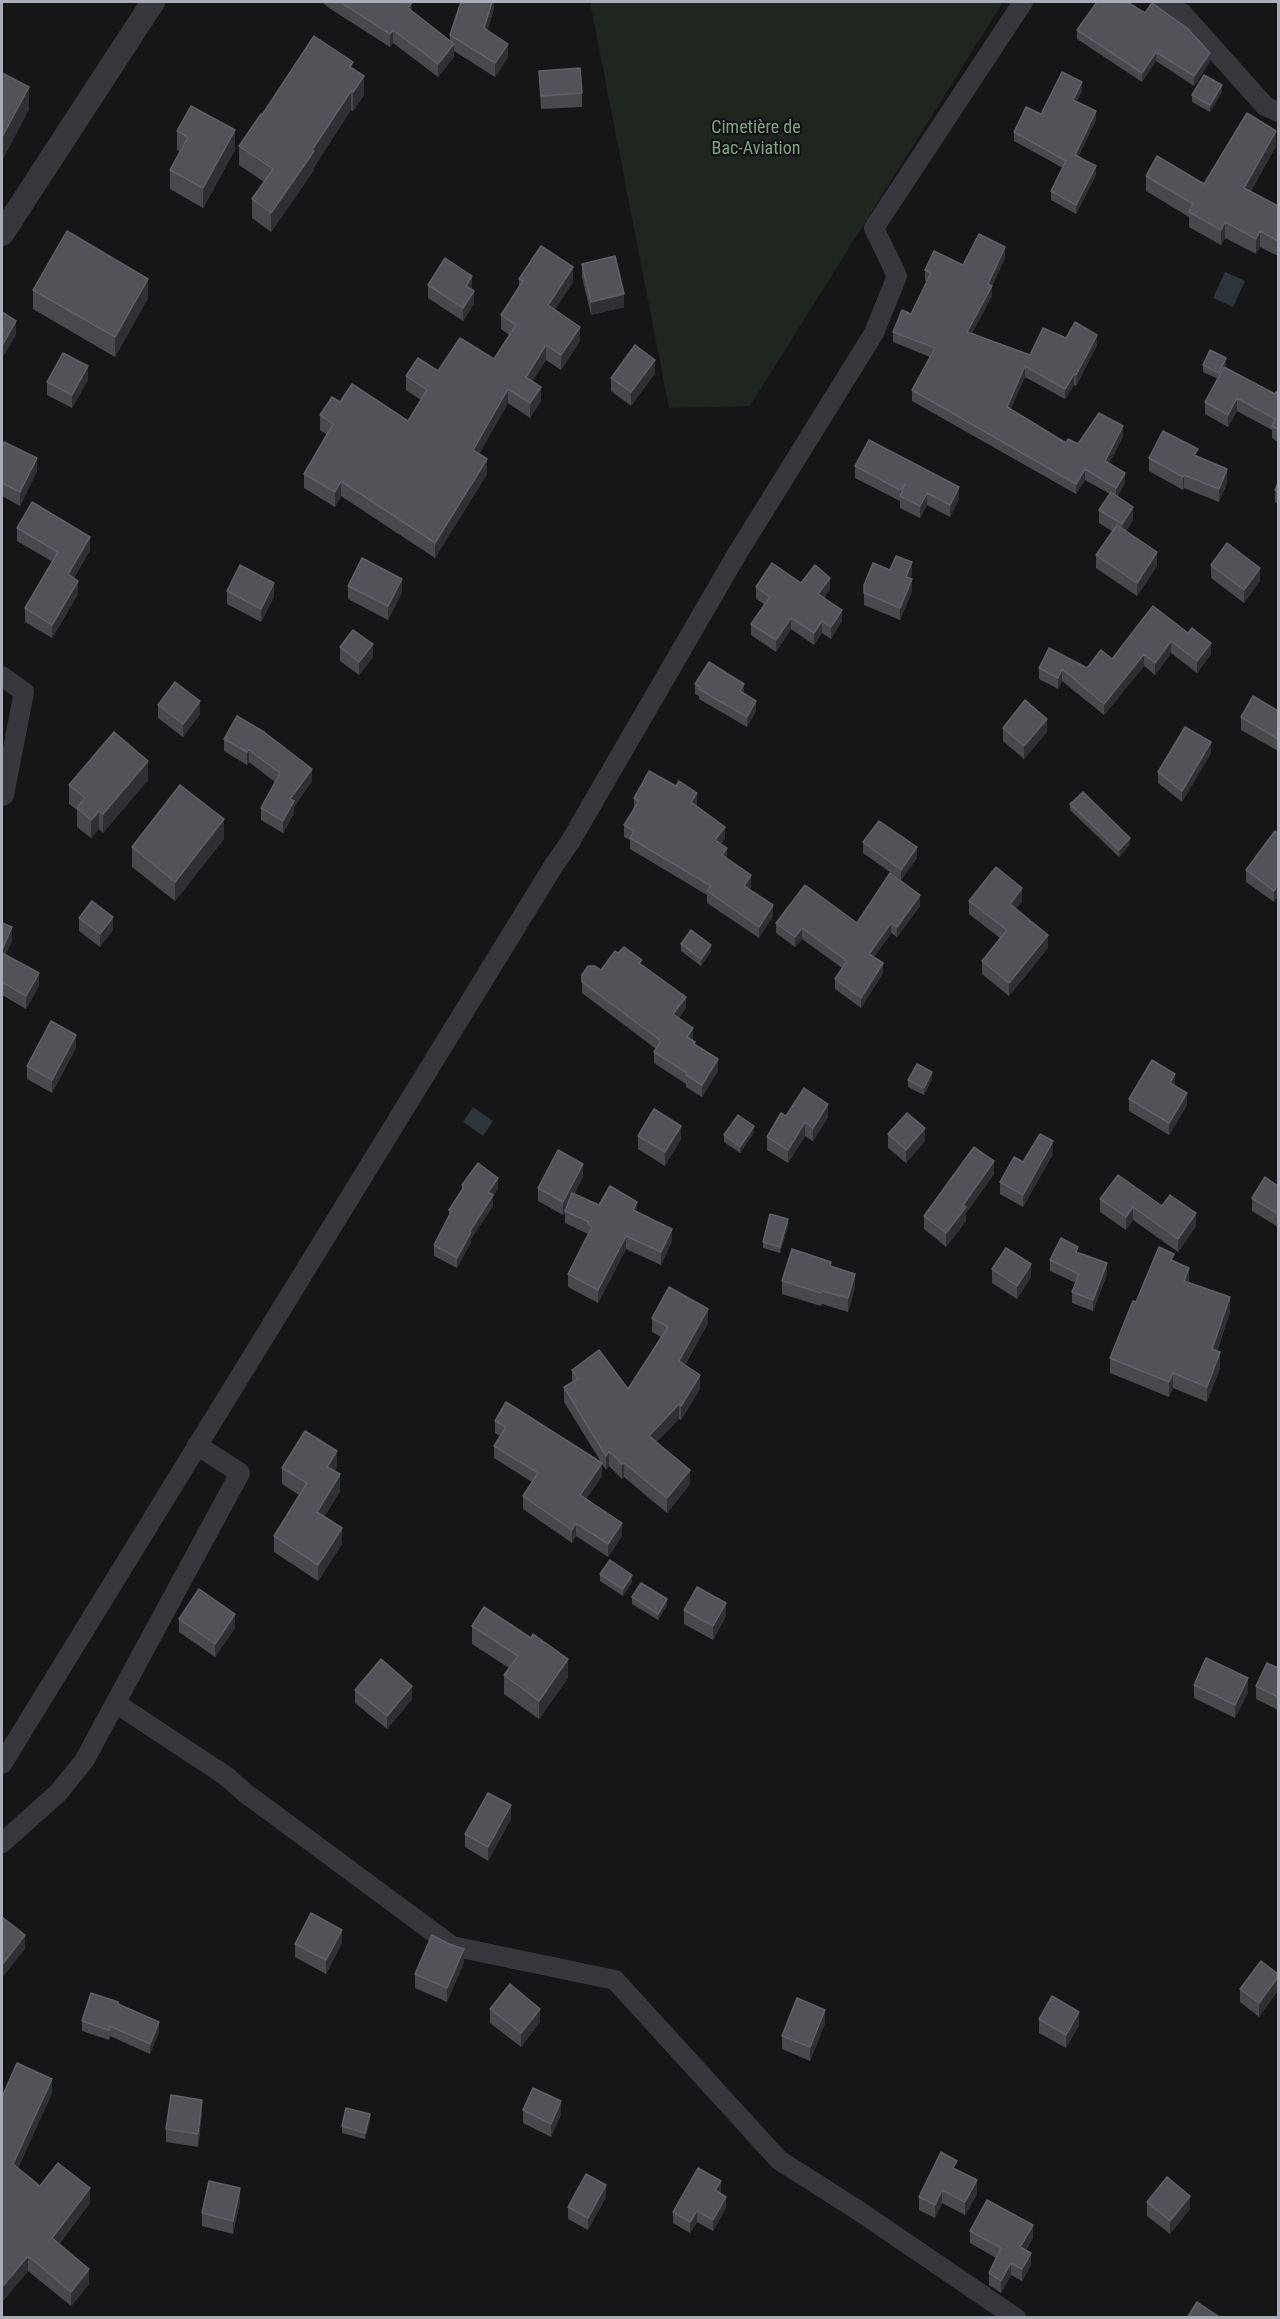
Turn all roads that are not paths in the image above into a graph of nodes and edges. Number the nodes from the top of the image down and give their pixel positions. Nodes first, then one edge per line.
1 (153, 2) edge
2 (1023, 2) edge
3 (1161, 2) edge
4 (1278, 112) edge
5 (2, 234) edge
6 (2, 676) edge
7 (2, 796) edge
8 (197, 1445) junction
9 (117, 1704) junction
10 (2, 1764) edge
11 (2, 1843) edge
12 (1016, 2318) edge

1 - 5 street
2 - 8 street
3 - 4 street
6 - 7 street
8 - 9 street
8 - 10 street
9 - 11 street
9 - 12 street

